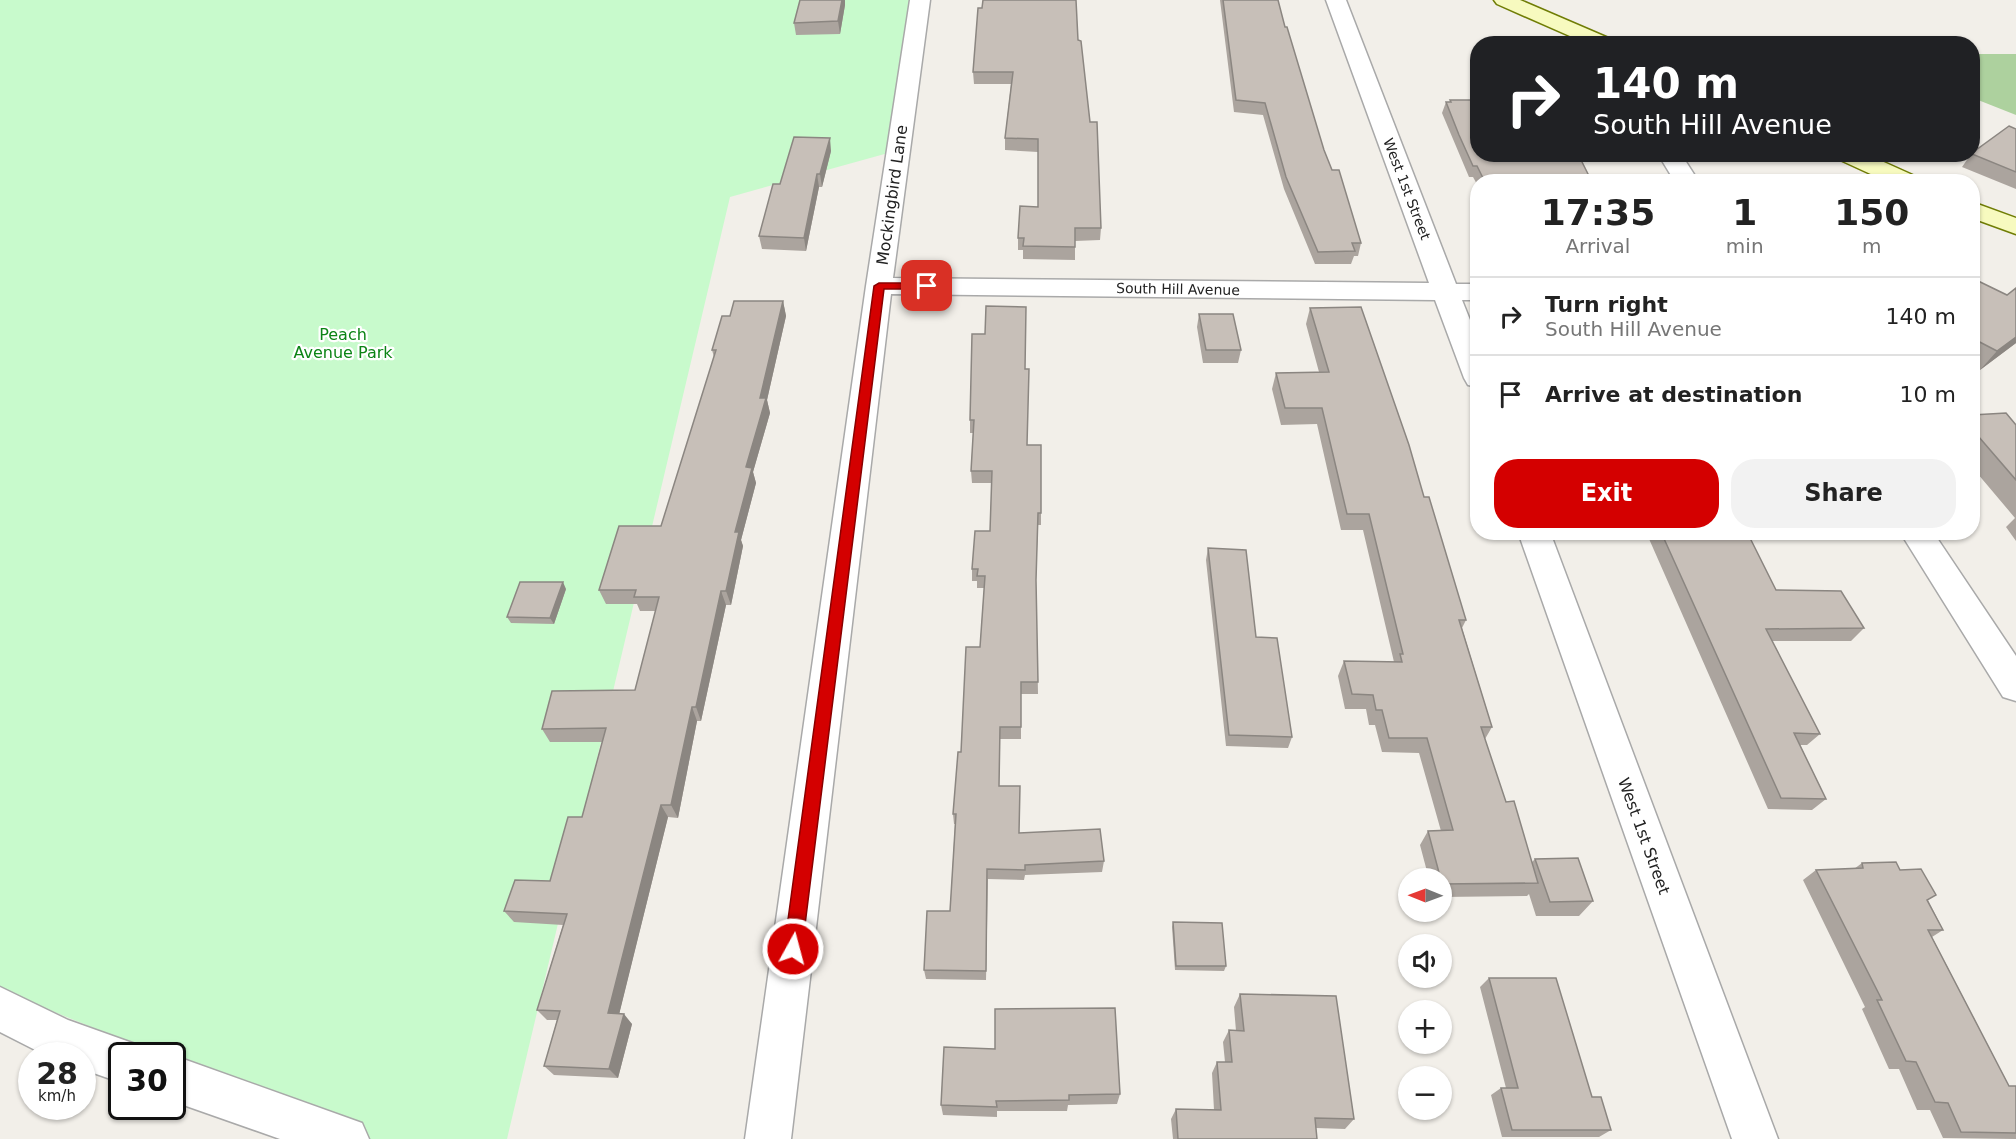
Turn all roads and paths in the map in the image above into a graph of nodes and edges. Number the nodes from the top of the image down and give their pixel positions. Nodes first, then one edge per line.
1 (920, 0) edge
2 (1336, 0) edge
3 (1504, 0) edge
4 (1587, 36) edge
5 (1864, 162) edge
6 (1891, 174) edge
7 (1980, 211) edge
8 (2016, 227) edge
9 (879, 286) junction
10 (1446, 292) junction
11 (1470, 292) edge
12 (1470, 356) edge
13 (1537, 540) edge
14 (1921, 540) edge
15 (2016, 686) edge
16 (0, 1009) edge
17 (108, 1056) edge
18 (186, 1083) edge
19 (346, 1139) edge
20 (768, 1139) edge
21 (1755, 1139) edge

1 - 9 street, Mockingbird Lane
2 - 10 street, West 1st Street
3 - 4 street
5 - 6 street
7 - 8 street
9 - 10 street, South Hill Avenue
9 - 20 street, Mockingbird Lane
10 - 11 street, South Hill Avenue
10 - 12 street, West 1st Street
13 - 21 street, West 1st Street
14 - 15 street
16 - 17 street
18 - 19 street

